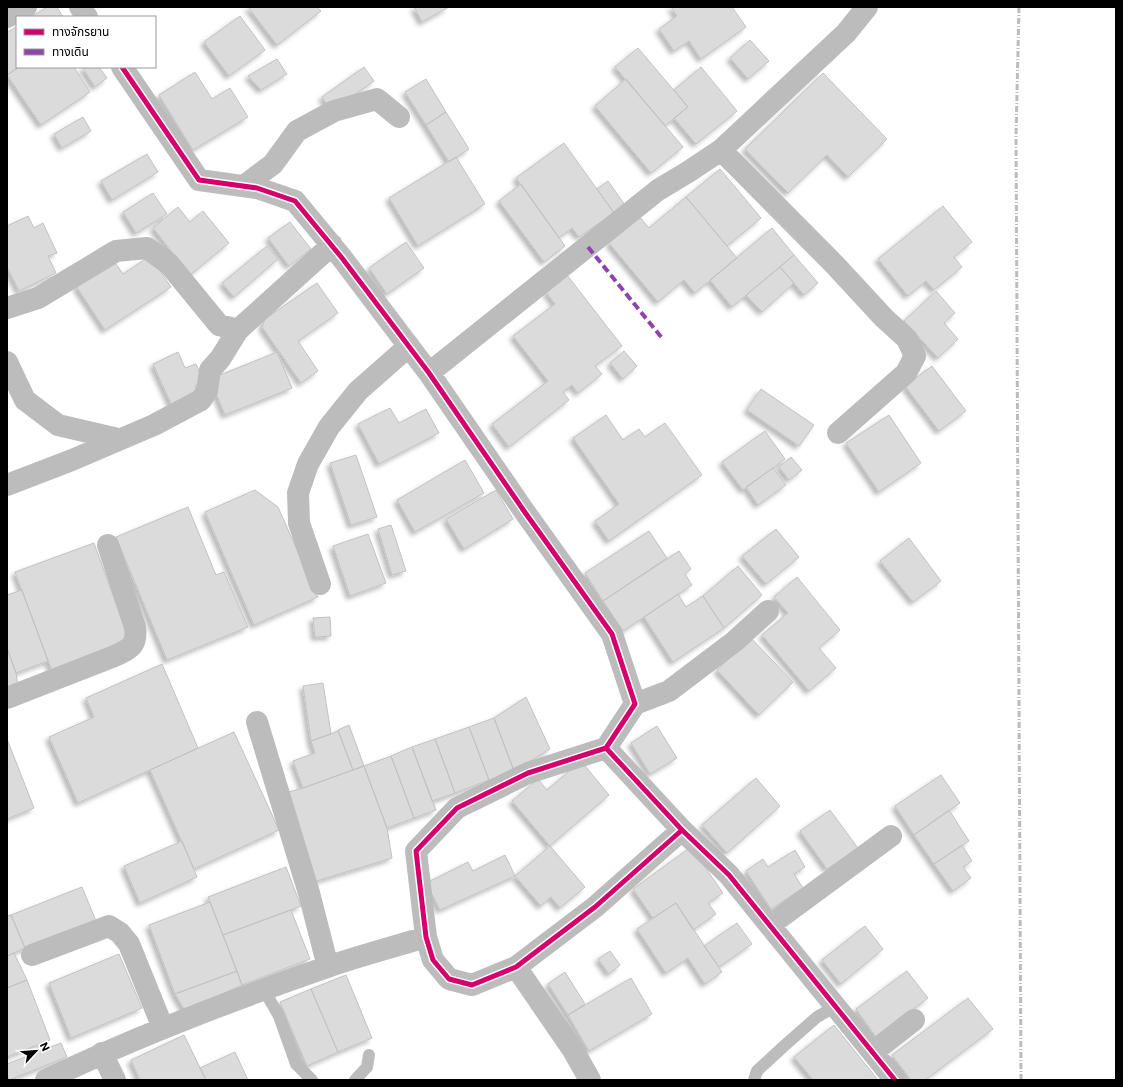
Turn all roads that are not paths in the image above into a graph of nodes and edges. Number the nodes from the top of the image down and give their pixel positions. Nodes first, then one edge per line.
1 (26, 7) edge
2 (80, 7) edge
3 (867, 7) edge
4 (86, 16) edge
5 (7, 17) edge
6 (123, 68) edge
7 (399, 117) dead end
8 (721, 150) junction
9 (244, 186) junction
10 (332, 246) junction
11 (7, 308) edge
12 (238, 330) junction
13 (409, 346) junction
14 (7, 362) edge
15 (429, 373) junction
16 (838, 433) dead end
17 (118, 439) junction
18 (7, 485) edge
19 (108, 545) dead end
20 (320, 584) dead end
21 (768, 611) dead end
22 (7, 698) edge
23 (634, 704) junction
24 (257, 722) dead end
25 (606, 748) junction
26 (682, 830) junction
27 (891, 836) dead end
28 (770, 925) junction
29 (426, 937) junction
30 (32, 955) dead end
31 (328, 967) junction
32 (516, 967) junction
33 (264, 990) junction
34 (836, 1006) junction
35 (914, 1020) dead end
36 (163, 1028) junction
37 (873, 1052) junction
38 (102, 1053) junction
39 (369, 1054) dead end
40 (46, 1080) edge
41 (115, 1080) edge
42 (312, 1080) edge
43 (354, 1080) edge
44 (590, 1080) edge
45 (754, 1080) edge
46 (895, 1080) edge

1 - 5 street
2 - 4 street
3 - 8 street
6 - 9 street
7 - 9 street
8 - 15 street
8 - 16 street
9 - 10 street
10 - 12 street
10 - 13 street
11 - 12 street
12 - 17 street
13 - 15 street
13 - 20 street
14 - 17 street
15 - 23 street
17 - 18 street
19 - 22 street
21 - 23 street
23 - 25 street
24 - 31 street
25 - 26 street
25 - 29 street
26 - 28 street
26 - 32 street
27 - 28 street
28 - 34 street
29 - 31 street
29 - 32 street
30 - 36 street
31 - 33 street
32 - 44 street
33 - 36 street
33 - 42 lane
34 - 37 street
34 - 45 lane
35 - 37 street
36 - 38 street
37 - 46 street
38 - 40 street
38 - 41 street
39 - 43 lane

